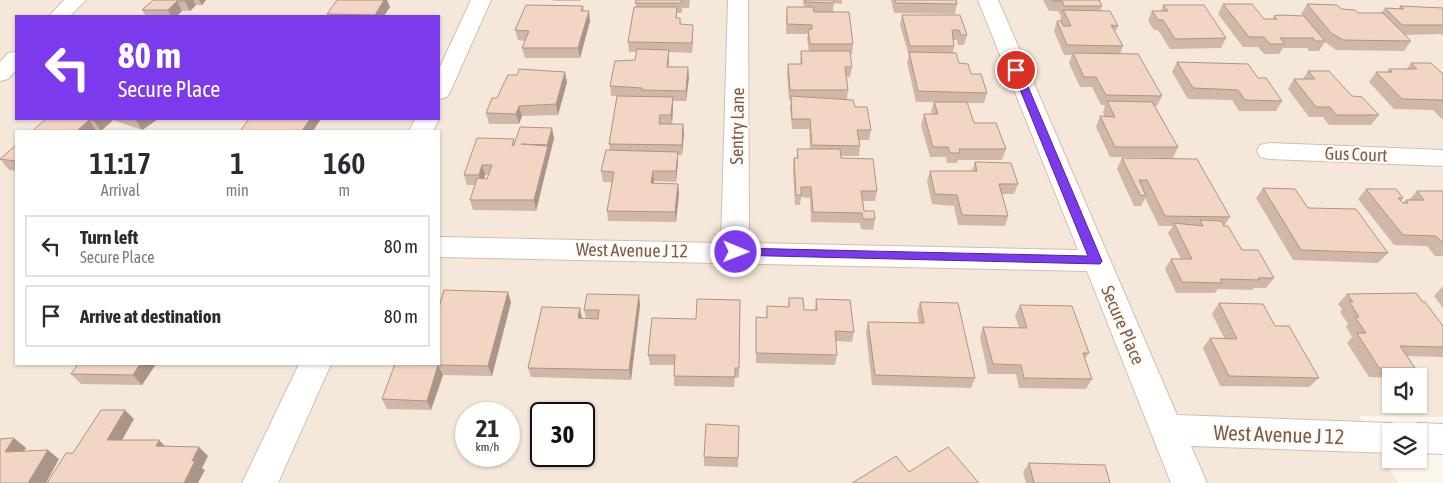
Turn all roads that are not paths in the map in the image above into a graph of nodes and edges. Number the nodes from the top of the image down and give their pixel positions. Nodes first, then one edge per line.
1 (76, 0) edge
2 (480, 0) edge
3 (738, 0) edge
4 (988, 0) edge
5 (60, 15) edge
6 (15, 59) edge
7 (0, 74) edge
8 (440, 90) edge
9 (1269, 151) dead end
10 (1443, 158) edge
11 (440, 247) edge
12 (736, 252) junction
13 (1096, 261) junction
14 (315, 365) edge
15 (1167, 430) junction
16 (1382, 438) edge
17 (1427, 438) edge
18 (1443, 439) edge
19 (260, 483) edge
20 (1189, 483) edge

1 - 5 street
2 - 8 street
3 - 12 street, Sentry Lane
4 - 13 street, Secure Place
6 - 7 street
9 - 10 street, Gus Court
11 - 12 street, West Avenue J 12
12 - 13 street, West Avenue J 12
13 - 15 street, Secure Place
14 - 19 street
15 - 16 street, West Avenue J 12
15 - 20 street, Secure Place
17 - 18 street

